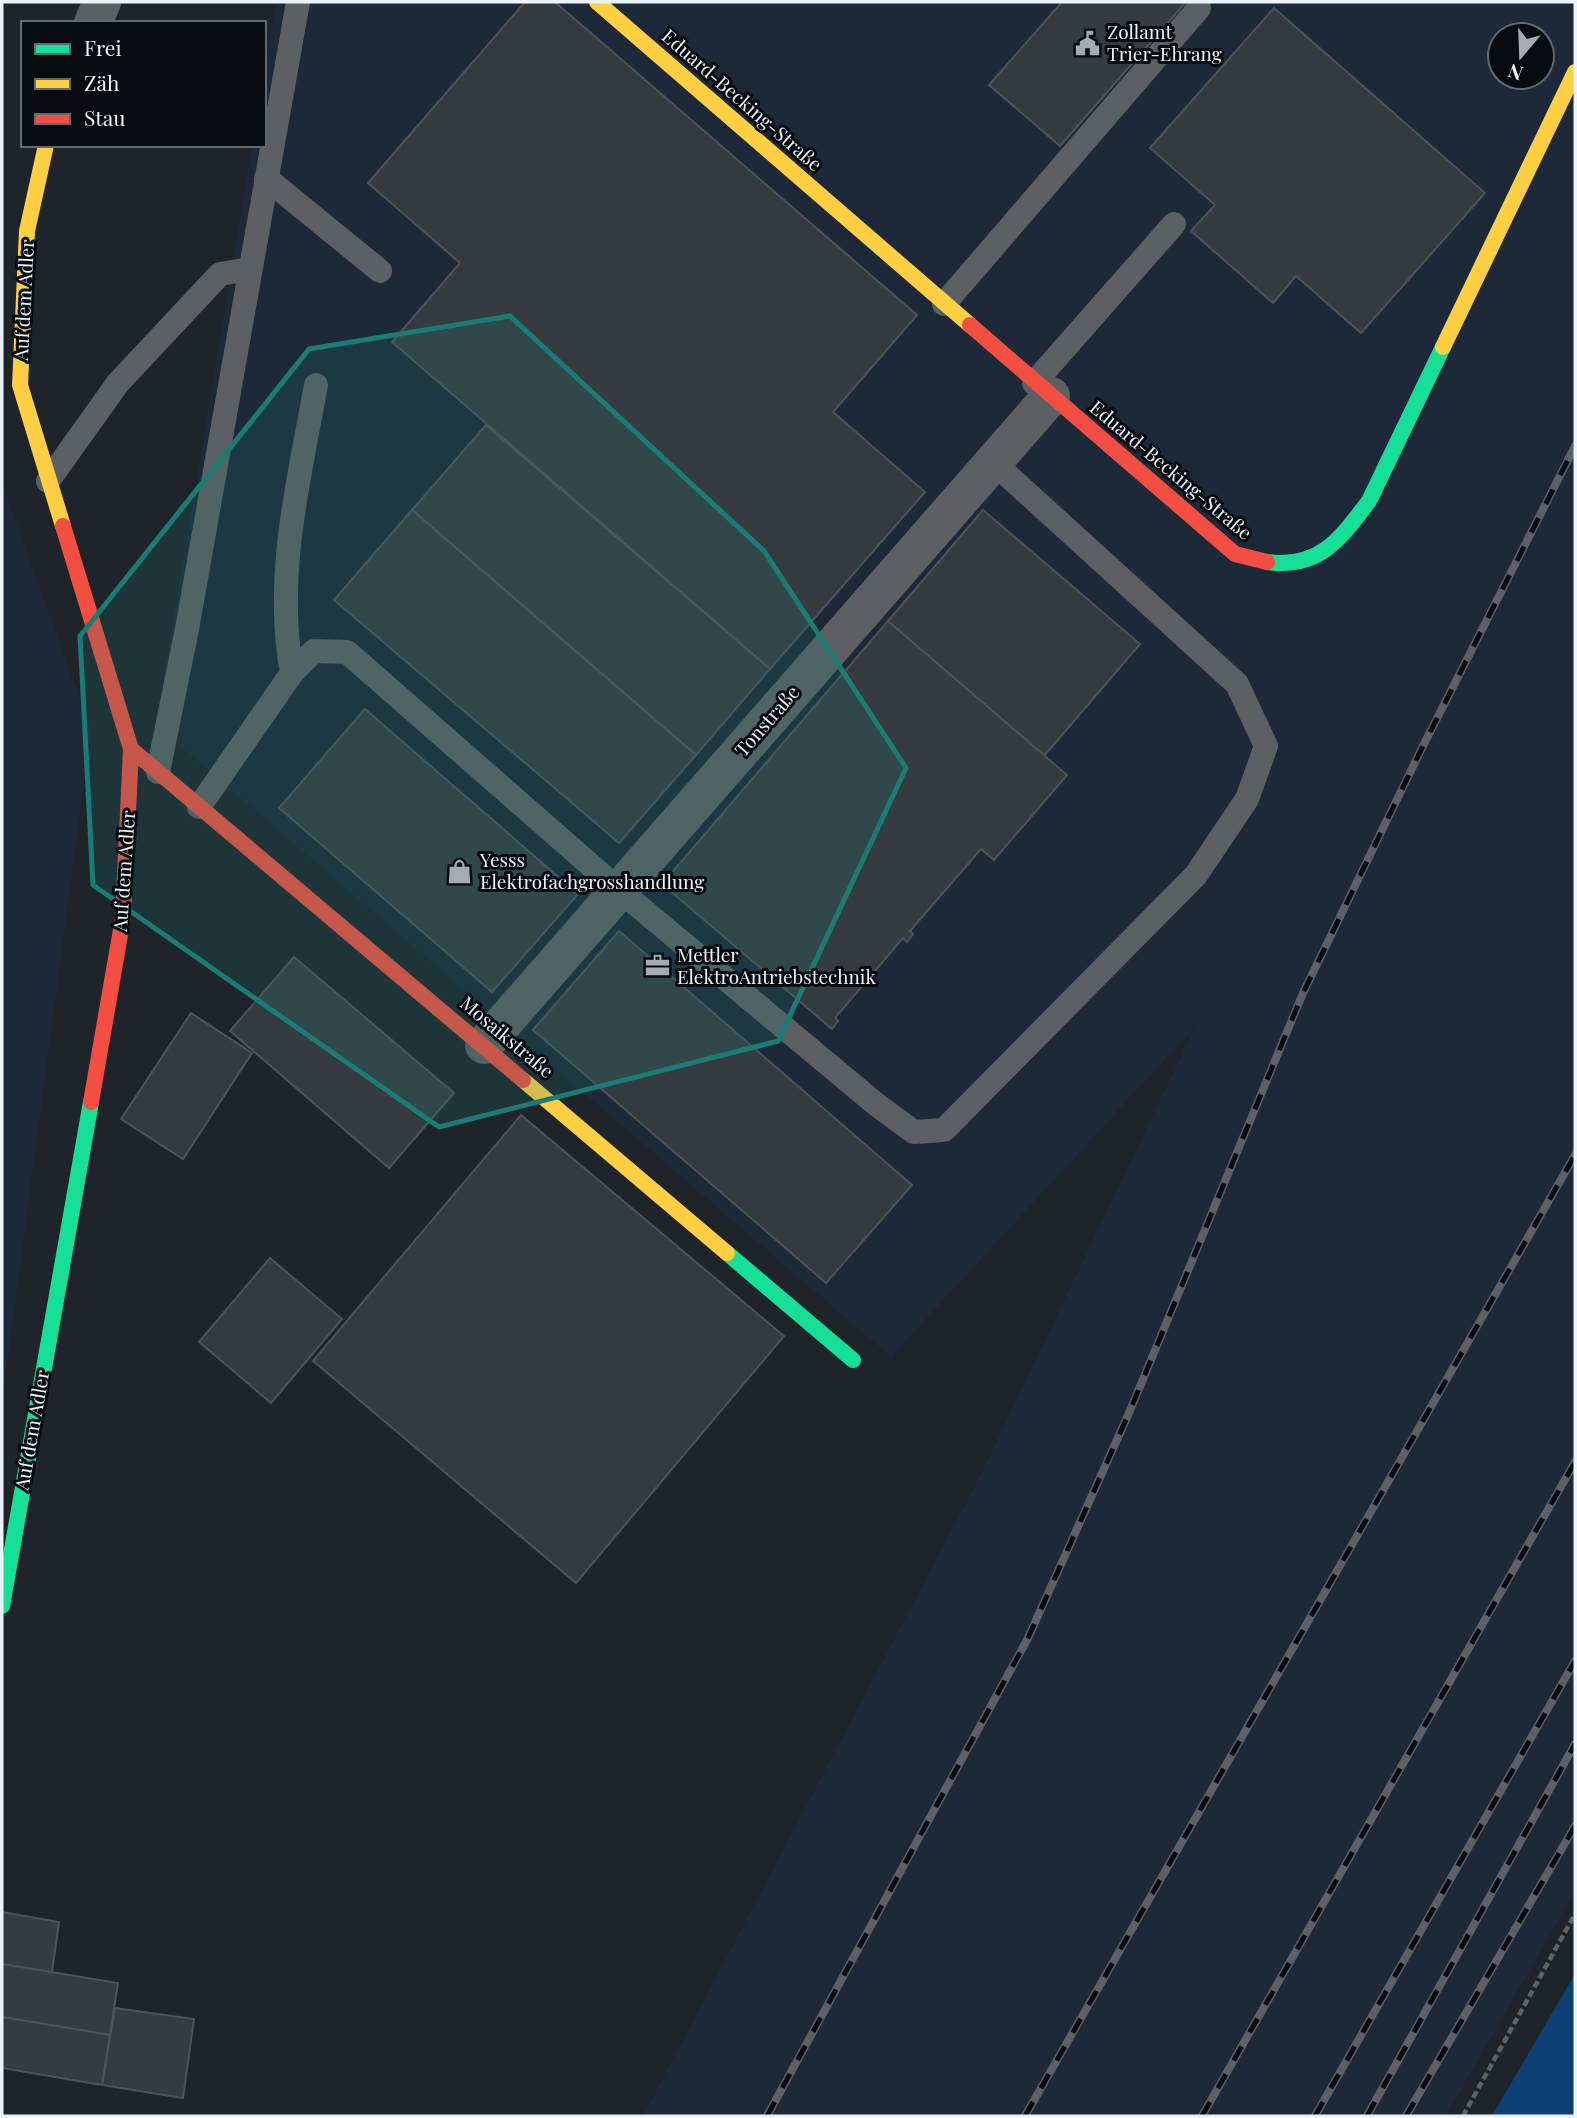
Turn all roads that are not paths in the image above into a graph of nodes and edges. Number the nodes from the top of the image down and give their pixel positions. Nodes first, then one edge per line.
1 (102, 2) edge
2 (298, 2) edge
3 (597, 2) edge
4 (1199, 8) dead end
5 (94, 21) edge
6 (1575, 72) edge
7 (46, 147) edge
8 (266, 178) junction
9 (1174, 224) dead end
10 (250, 270) junction
11 (380, 271) dead end
12 (944, 304) junction
13 (316, 386) dead end
14 (1042, 389) junction
15 (993, 462) junction
16 (48, 481) junction
17 (292, 673) junction
18 (131, 749) junction
19 (158, 772) junction
20 (199, 807) junction
21 (619, 890) junction
22 (484, 1045) junction
23 (853, 1360) dead end
24 (2, 1606) edge

1 - 5 street
2 - 8 lane
3 - 12 street, Eduard-Becking-Straße
4 - 12 lane
6 - 14 street, Eduard-Becking-Straße
7 - 16 street, Auf dem Adler
8 - 10 lane
8 - 11 lane
9 - 14 lane
10 - 16 lane
10 - 19 lane
12 - 14 street, Eduard-Becking-Straße
13 - 17 lane
14 - 15 street, Tonstraße
15 - 21 street, Tonstraße
15 - 21 lane
16 - 18 street, Auf dem Adler
17 - 20 lane
17 - 21 lane
18 - 19 street, Mosaikstraße
18 - 24 street, Auf dem Adler
19 - 20 street, Mosaikstraße
20 - 22 street, Mosaikstraße
21 - 22 street, Tonstraße
22 - 23 street, Mosaikstraße

